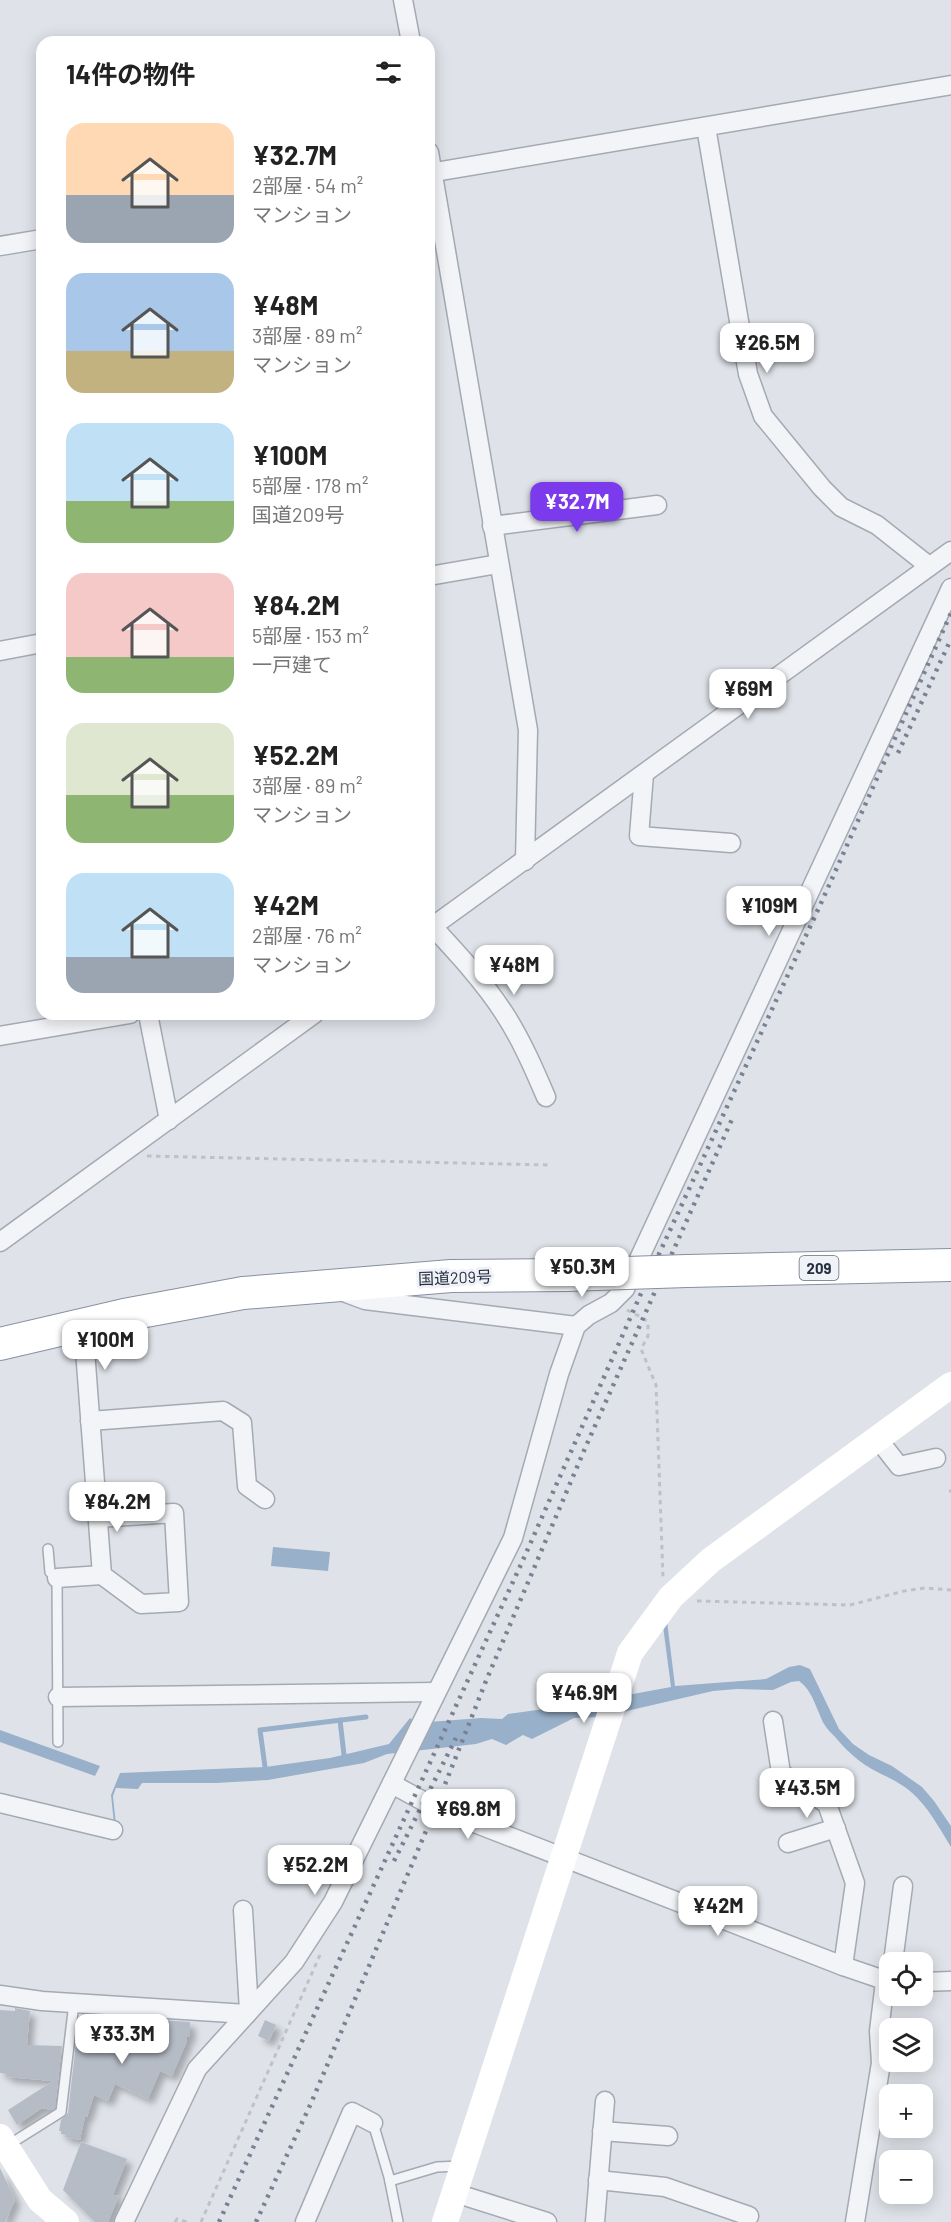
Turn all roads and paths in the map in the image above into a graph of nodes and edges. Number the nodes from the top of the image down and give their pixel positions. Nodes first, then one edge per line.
1 (404, 0) edge
2 (410, 36) edge
3 (951, 85) edge
4 (706, 127) junction
5 (435, 172) edge
6 (435, 196) edge
7 (36, 240) edge
8 (0, 246) edge
9 (657, 505) dead end
10 (492, 526) junction
11 (951, 550) edge
12 (498, 564) junction
13 (929, 566) junction
14 (435, 575) edge
15 (951, 588) edge
16 (36, 644) edge
17 (0, 651) edge
18 (644, 774) junction
19 (731, 843) dead end
20 (525, 861) junction
21 (435, 925) edge
22 (435, 932) edge
23 (95, 1020) edge
24 (149, 1020) edge
25 (306, 1020) edge
26 (0, 1036) edge
27 (546, 1097) dead end
28 (169, 1120) junction
29 (120, 1155) junction
30 (550, 1164) dead end
31 (0, 1242) edge
32 (951, 1265) edge
33 (326, 1286) junction
34 (611, 1303) junction
35 (83, 1324) junction
36 (576, 1326) junction
37 (0, 1344) edge
38 (951, 1385) edge
39 (90, 1421) junction
40 (878, 1439) junction
41 (936, 1458) dead end
42 (265, 1499) dead end
43 (98, 1518) junction
44 (48, 1549) dead end
45 (102, 1575) junction
46 (57, 1578) junction
47 (951, 1590) edge
48 (671, 1597) junction
49 (436, 1692) junction
50 (58, 1697) junction
51 (773, 1721) dead end
52 (58, 1742) dead end
53 (392, 1784) junction
54 (0, 1803) edge
55 (836, 1828) junction
56 (113, 1830) dead end
57 (788, 1843) dead end
58 (563, 1857) junction
59 (903, 1886) dead end
60 (243, 1910) dead end
61 (324, 1947) dead end
62 (894, 1952) edge
63 (843, 1966) junction
64 (879, 1979) edge
65 (933, 1982) edge
66 (951, 1982) edge
67 (0, 1995) edge
68 (74, 2003) junction
69 (883, 2006) edge
70 (248, 2012) junction
71 (604, 2101) dead end
72 (373, 2123) joint
73 (602, 2131) junction
74 (668, 2136) dead end
75 (9, 2138) edge
76 (464, 2166) junction
77 (598, 2180) junction
78 (390, 2181) junction
79 (455, 2193) junction
80 (35, 2211) edge
81 (749, 2216) dead end
82 (64, 2221) edge
83 (124, 2222) edge
84 (175, 2222) edge
85 (187, 2222) edge
86 (201, 2222) edge
87 (305, 2222) edge
88 (398, 2222) edge
89 (445, 2222) edge
90 (547, 2222) edge
91 (595, 2222) edge
92 (855, 2222) edge

1 - 2 street
3 - 4 street
4 - 5 street
4 - 13 street
6 - 10 street
7 - 8 street
9 - 10 street
10 - 12 street
11 - 13 street
12 - 14 street
12 - 20 street
13 - 18 street
15 - 34 street
16 - 17 street
18 - 19 street
18 - 20 street
20 - 21 street
22 - 27 street
23 - 26 street
24 - 28 street
25 - 28 street
28 - 29 street
29 - 30 path
29 - 31 street
32 - 33 highway, 国道209号 / 209, bridge
33 - 35 highway, 国道209号 / 209
33 - 36 street
34 - 36 street
34 - 48 path
35 - 37 highway, 国道209号 / 209
35 - 39 street
36 - 49 street
38 - 40 street
39 - 42 street
39 - 43 street
40 - 41 street
40 - 48 street
43 - 45 street
43 - 45 street
44 - 46 lane
45 - 46 street
46 - 50 lane
47 - 48 path
48 - 58 street
49 - 50 street
49 - 53 street
50 - 52 lane
51 - 55 street
53 - 58 street
53 - 70 street
54 - 56 street
55 - 57 street
55 - 63 street
58 - 63 street
58 - 76 street
59 - 62 street
60 - 70 street
61 - 86 path
63 - 64 street
65 - 66 street
67 - 68 street
68 - 70 street
68 - 75 lane
69 - 92 street
70 - 83 street
71 - 73 street
72 - 78 lane
72 - 87 street
73 - 74 street
73 - 77 street
75 - 80 street
76 - 78 lane
76 - 79 street
77 - 81 street
77 - 91 street
78 - 88 lane
79 - 89 street
79 - 90 street
80 - 82 street
84 - 85 path

